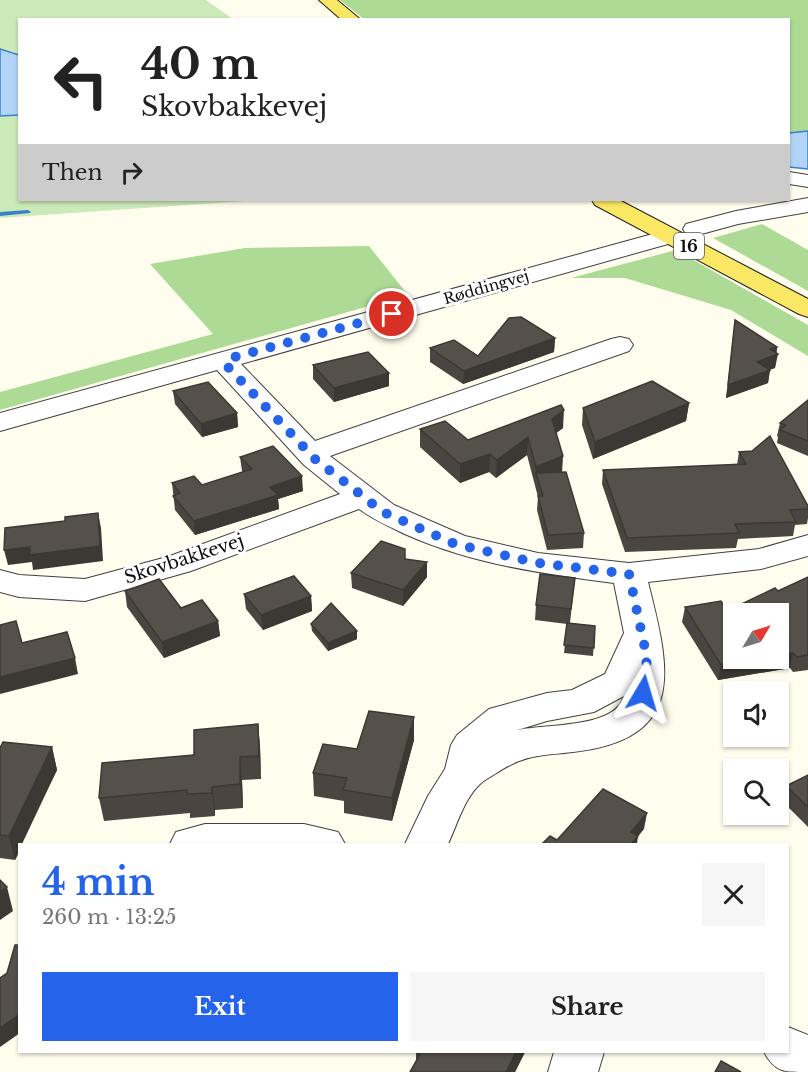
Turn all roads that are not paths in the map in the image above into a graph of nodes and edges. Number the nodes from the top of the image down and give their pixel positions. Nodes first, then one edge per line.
1 (327, 0) edge
2 (350, 18) edge
3 (790, 178) edge
4 (808, 181) edge
5 (605, 201) edge
6 (630, 201) edge
7 (808, 206) edge
8 (694, 229) dead end
9 (660, 239) dead end
10 (775, 291) junction
11 (808, 309) edge
12 (620, 345) dead end
13 (227, 359) junction
14 (0, 422) edge
15 (309, 453) junction
16 (363, 496) junction
17 (808, 544) edge
18 (629, 574) junction
19 (0, 581) edge
20 (198, 843) edge
21 (316, 843) edge
22 (427, 843) edge
23 (789, 1051) edge
24 (579, 1053) edge
25 (808, 1062) edge
26 (573, 1072) edge

1 - 2 main road
3 - 4 street
5 - 10 main road, 16
6 - 10 main road, 16
7 - 8 street
9 - 13 street, Røddingvej
10 - 11 main road, 16
12 - 15 street
13 - 14 street, Røddingvej
13 - 15 street
15 - 16 street
16 - 18 street
16 - 19 street, Skovbakkevej
17 - 18 street
18 - 22 street
20 - 21 street
23 - 25 street
24 - 26 street

